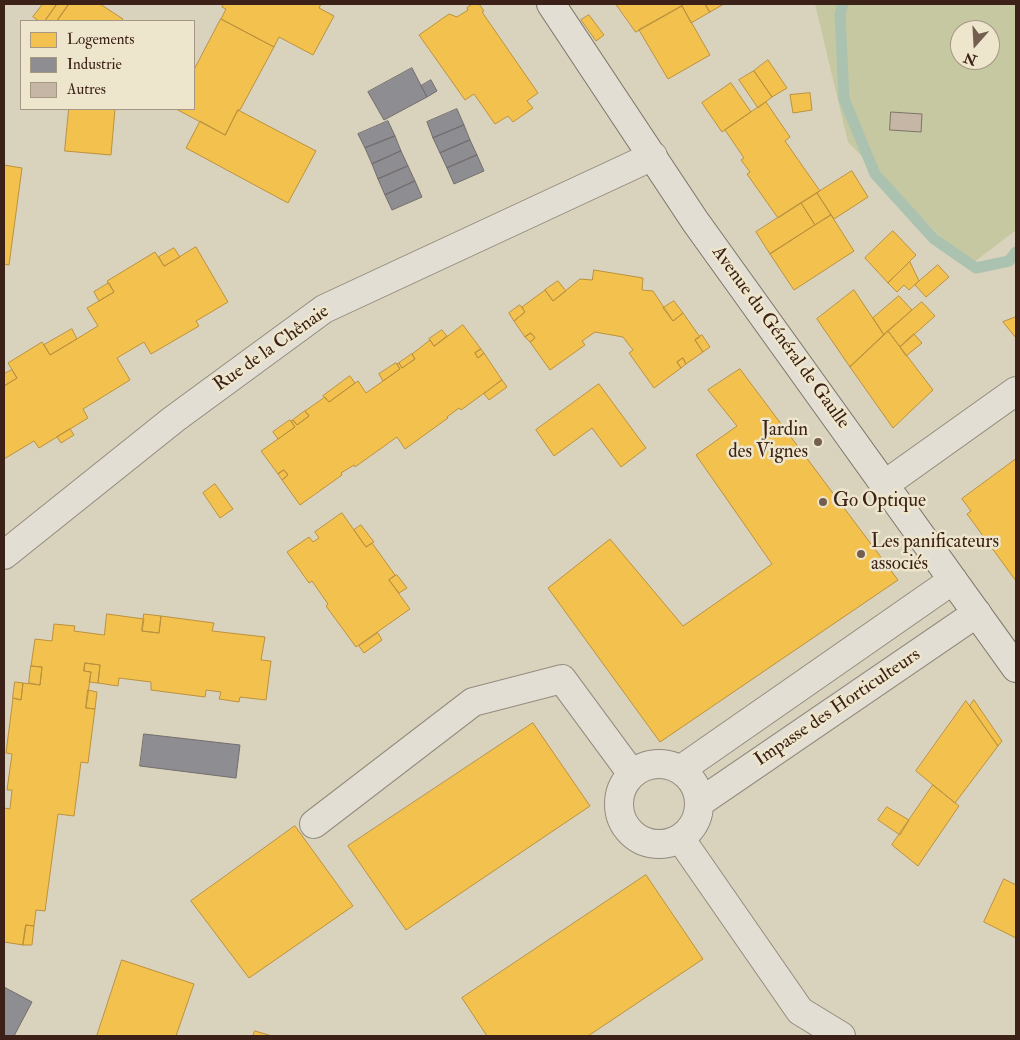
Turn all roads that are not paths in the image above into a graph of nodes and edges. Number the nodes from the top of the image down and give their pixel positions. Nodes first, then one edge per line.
1 (551, 4) edge
2 (653, 156) junction
3 (1016, 391) edge
4 (884, 485) junction
5 (4, 555) edge
6 (953, 580) junction
7 (977, 613) junction
8 (1016, 668) edge
9 (680, 770) junction
10 (632, 774) junction
11 (699, 803) junction
12 (314, 824) dead end
13 (680, 838) junction
14 (841, 1036) edge

1 - 2 street, Avenue du Général de Gaulle
2 - 4 street, Avenue du Général de Gaulle
2 - 5 street, Rue de la Chênaie
3 - 4 street
4 - 6 street, Avenue du Général de Gaulle
6 - 7 street, Avenue du Général de Gaulle
6 - 9 street, Impasse des Horticulteurs
7 - 8 street, Avenue du Général de Gaulle
7 - 11 street, Impasse des Horticulteurs
9 - 10 street
9 - 11 street
10 - 12 street
10 - 13 street
11 - 13 street
13 - 14 street

